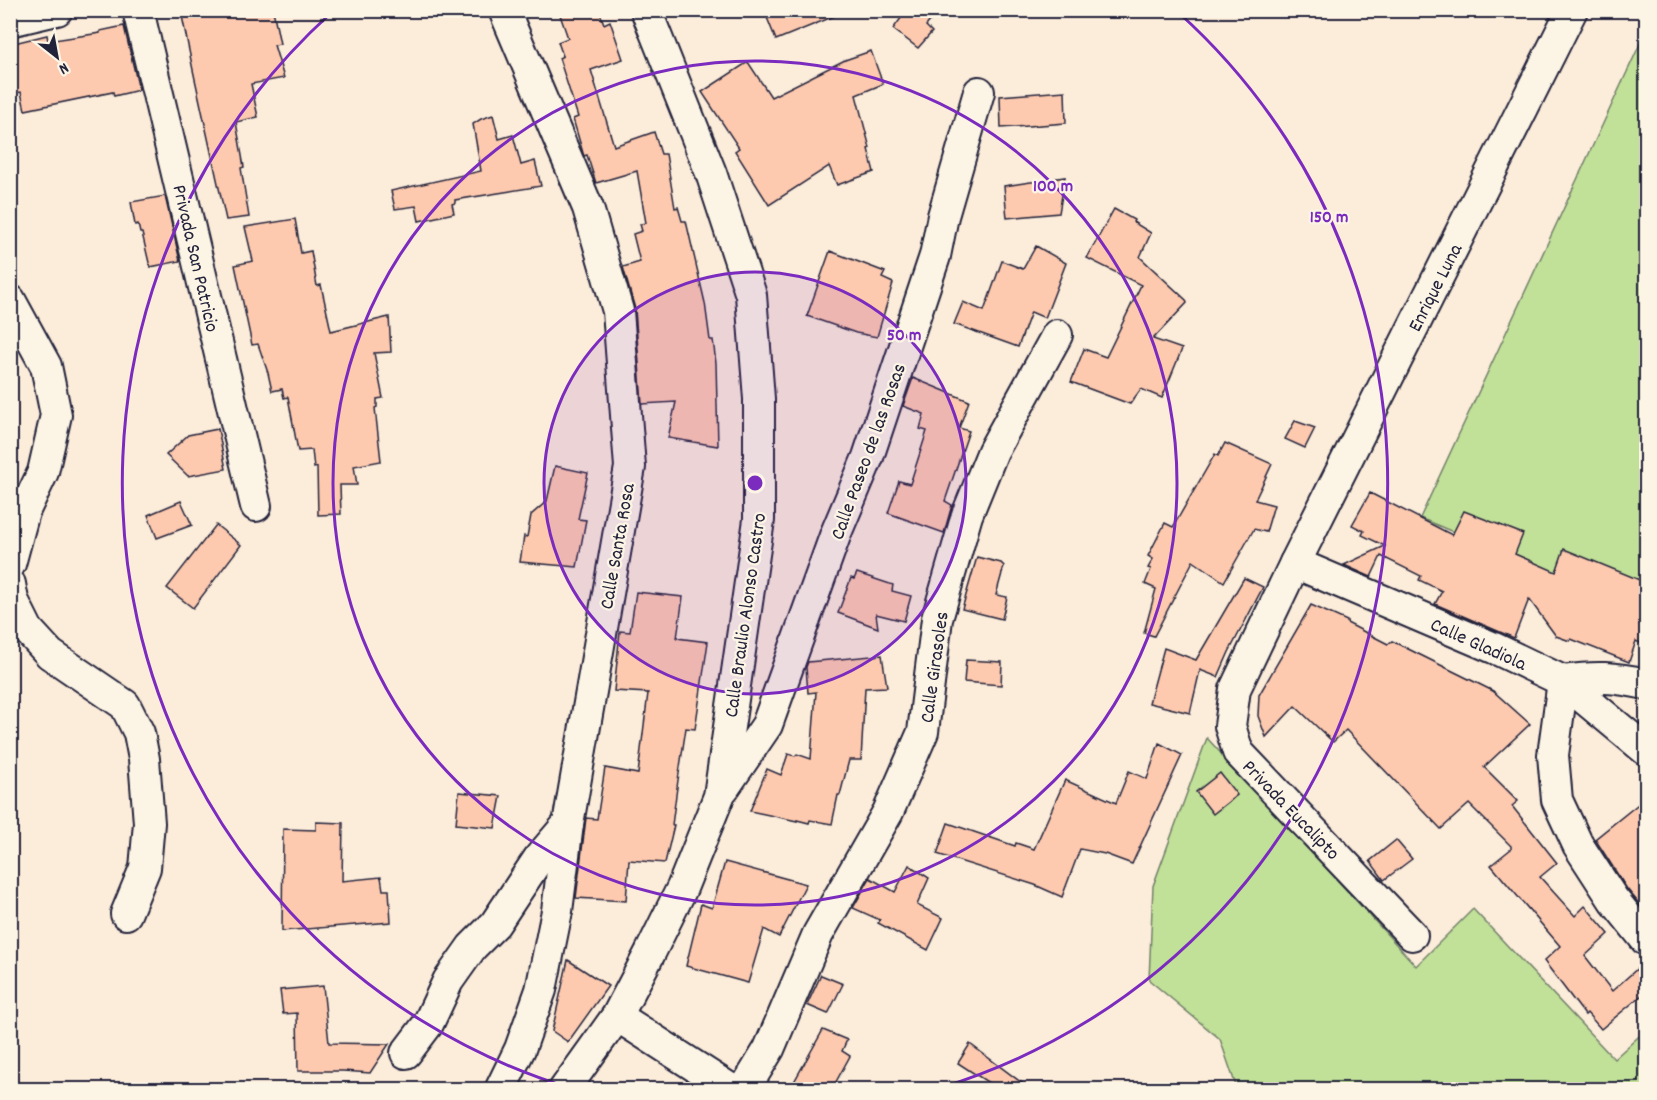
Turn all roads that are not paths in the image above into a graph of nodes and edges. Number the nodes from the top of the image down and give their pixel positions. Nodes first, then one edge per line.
1 (57, 10) edge
2 (138, 10) edge
3 (504, 10) edge
4 (646, 10) edge
5 (1572, 10) edge
6 (10, 21) edge
7 (979, 92) dead end
8 (10, 300) edge
9 (1057, 335) dead end
10 (255, 506) dead end
11 (1295, 563) junction
12 (10, 564) edge
13 (10, 584) edge
14 (1563, 681) junction
15 (1647, 684) edge
16 (1647, 750) edge
17 (719, 796) junction
18 (568, 824) junction
19 (126, 914) dead end
20 (1412, 935) dead end
21 (1647, 940) edge
22 (617, 1016) junction
23 (406, 1053) dead end
24 (500, 1089) edge
25 (564, 1089) edge
26 (732, 1089) edge
27 (744, 1089) edge

1 - 6 street
2 - 10 street, Privada San Patricio
3 - 18 street, Calle Santa Rosa
4 - 17 street, Calle Braulio Alonso Castro
5 - 11 street, Enrique Luna
7 - 17 street, Calle Paseo de las Rosas
8 - 12 street
9 - 27 street, Calle Girasoles
11 - 14 street, Calle Gladiola
11 - 20 street, Privada Eucalipto
13 - 19 street
14 - 15 street
14 - 16 street, Calle Gladiola
14 - 21 street
17 - 22 street, Calle Braulio Alonso Castro
18 - 23 street
18 - 24 street, Calle Santa Rosa
22 - 25 street, Calle Braulio Alonso Castro
22 - 26 street

